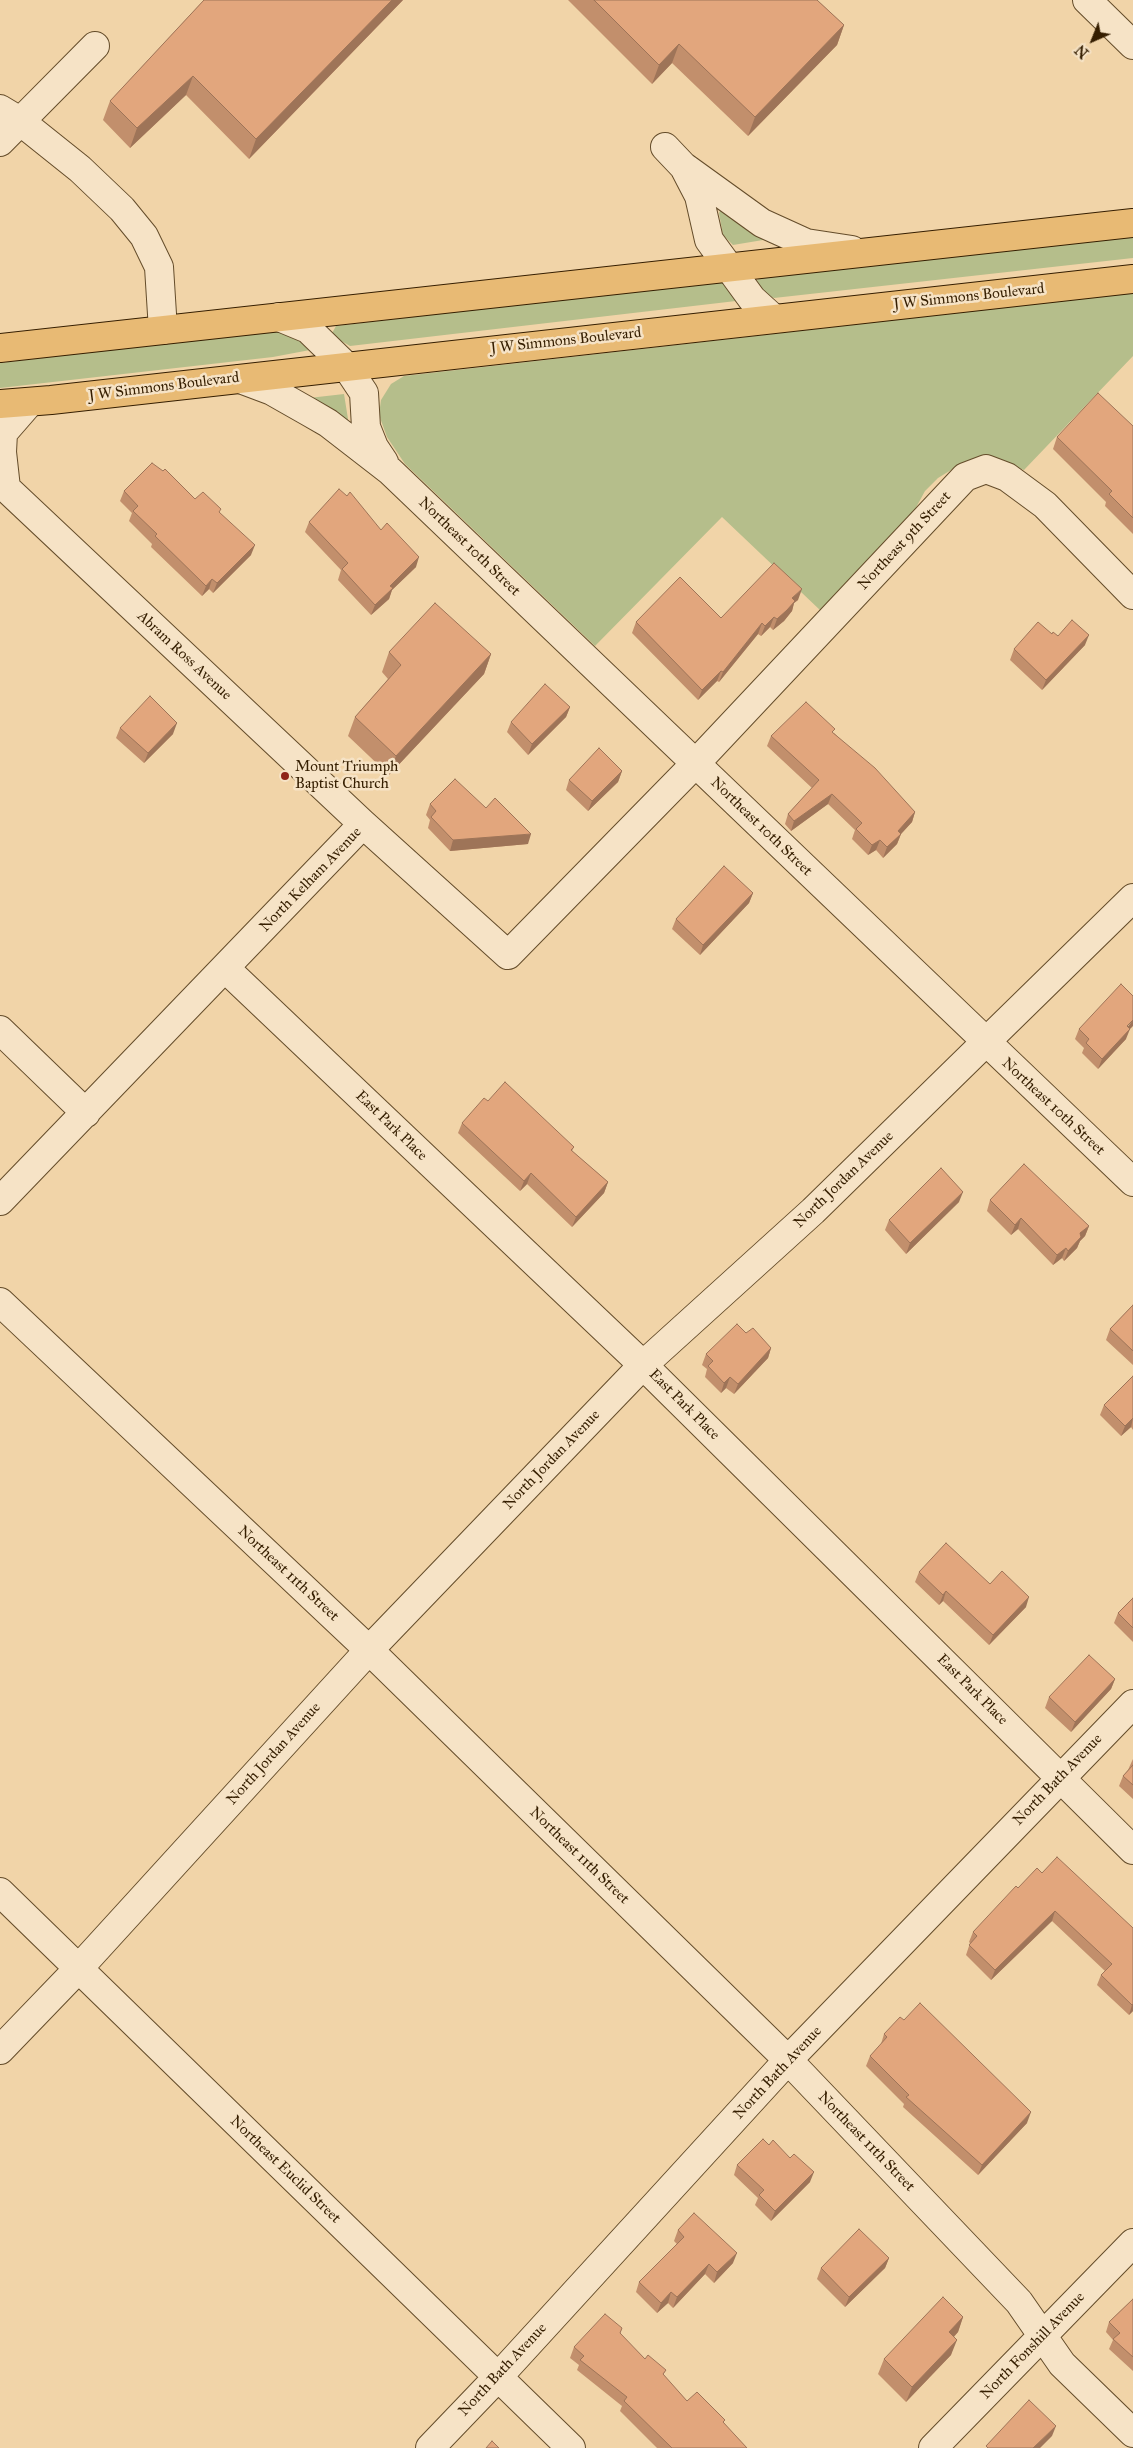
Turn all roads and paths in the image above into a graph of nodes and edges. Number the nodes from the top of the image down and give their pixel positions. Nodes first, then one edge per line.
1 (1087, 0) edge
2 (1133, 45) edge
3 (95, 46) dead end
4 (10, 115) edge
5 (0, 142) edge
6 (1133, 223) edge
7 (871, 252) junction
8 (730, 267) junction
9 (1133, 279) edge
10 (279, 317) junction
11 (773, 318) junction
12 (163, 330) junction
13 (0, 348) edge
14 (346, 366) junction
15 (240, 379) junction
16 (30, 402) junction
17 (0, 404) edge
18 (390, 471) junction
19 (3, 486) edge
20 (1133, 595) edge
21 (695, 764) junction
22 (363, 824) junction
23 (1133, 898) edge
24 (226, 969) junction
25 (0, 1030) edge
26 (985, 1043) junction
27 (86, 1113) junction
28 (1133, 1182) edge
29 (0, 1201) edge
30 (0, 1302) edge
31 (643, 1365) junction
32 (369, 1650) junction
33 (1133, 1704) edge
34 (1061, 1777) junction
35 (1133, 1850) edge
36 (0, 1892) edge
37 (79, 1968) junction
38 (0, 2050) edge
39 (788, 2060) junction
40 (1133, 2243) edge
41 (1042, 2337) junction
42 (498, 2377) junction
43 (1133, 2434) edge
44 (430, 2448) edge
45 (571, 2448) edge
46 (934, 2448) edge

1 - 2 street
3 - 4 street
4 - 5 street
4 - 12 street
6 - 7 main road
7 - 8 main road
7 - 8 street
8 - 10 main road
8 - 11 street
9 - 11 main road, J W Simmons Boulevard
10 - 12 main road
10 - 14 street, Northeast 10th Street
11 - 14 main road, J W Simmons Boulevard
12 - 13 main road
14 - 15 main road, J W Simmons Boulevard
14 - 18 street, Northeast 10th Street
15 - 16 main road, J W Simmons Boulevard
15 - 18 street, Northeast 10th Street
16 - 17 main road, J W Simmons Boulevard
16 - 19 street, Abram Ross Avenue
18 - 21 street, Northeast 10th Street
19 - 22 street, Abram Ross Avenue
20 - 21 street, Northeast 9th Street
21 - 22 street, North Kelham Avenue
21 - 26 street, Northeast 10th Street
22 - 24 street, North Kelham Avenue
23 - 26 street, North Jordan Avenue
24 - 27 street, North Kelham Avenue
24 - 31 street, East Park Place
25 - 27 street
26 - 28 street, Northeast 10th Street
26 - 31 street, North Jordan Avenue
27 - 29 street, North Kelham Avenue
30 - 32 street, Northeast 11th Street
31 - 32 street, North Jordan Avenue
31 - 34 street, East Park Place
32 - 37 street, North Jordan Avenue
32 - 39 street, Northeast 11th Street
33 - 34 street, North Bath Avenue
34 - 35 street, East Park Place
34 - 39 street, North Bath Avenue
36 - 37 street, Northeast Euclid Street
37 - 38 street, North Jordan Avenue
37 - 42 street, Northeast Euclid Street
39 - 41 street, Northeast 11th Street
39 - 42 street, North Bath Avenue
40 - 41 street, North Fonshill Avenue
41 - 43 street, Northeast 11th Street
41 - 46 street, North Fonshill Avenue
42 - 44 street, North Bath Avenue
42 - 45 street, Northeast Euclid Street

